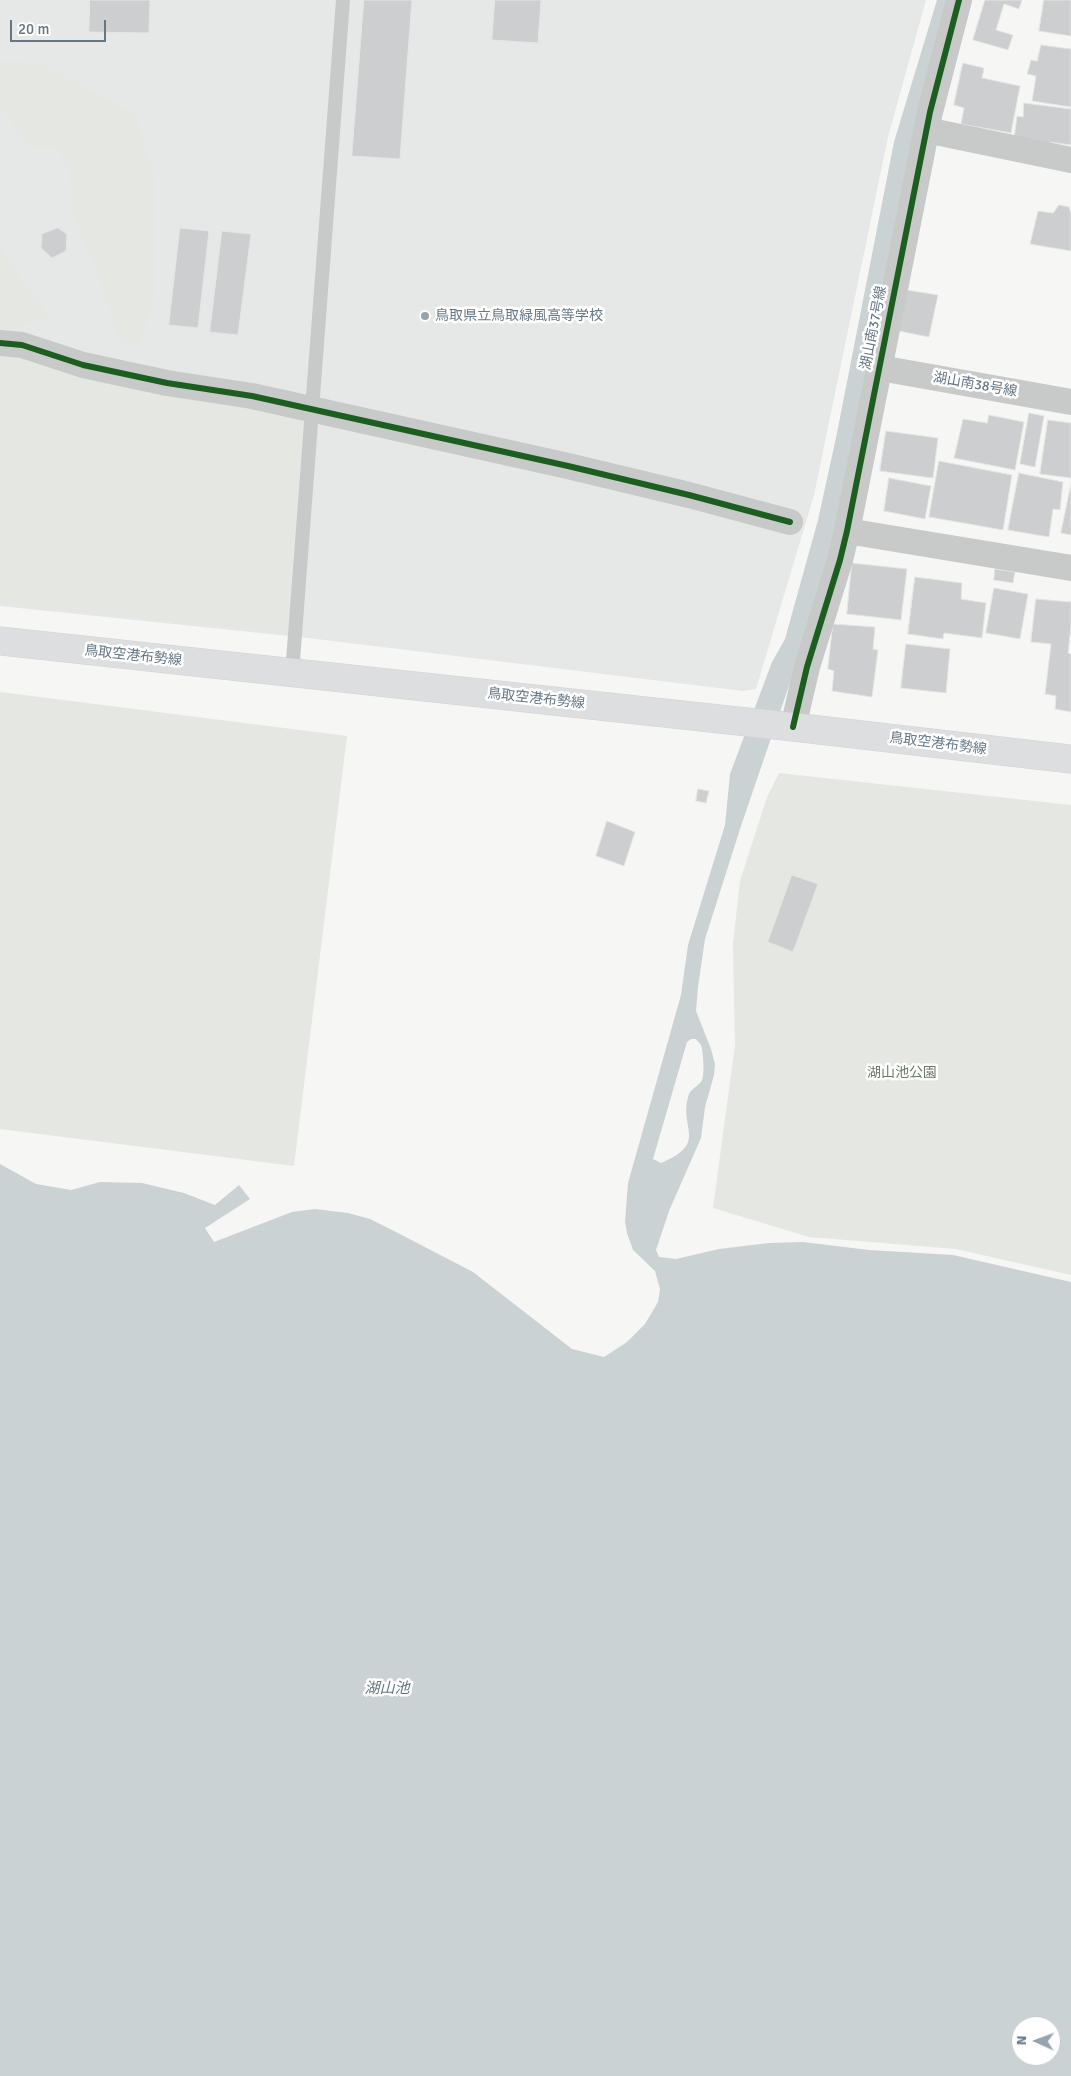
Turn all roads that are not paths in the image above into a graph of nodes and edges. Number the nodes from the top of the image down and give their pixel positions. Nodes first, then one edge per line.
1 (343, 0) edge
2 (959, 0) edge
3 (926, 130) junction
4 (1071, 160) edge
5 (0, 343) edge
6 (880, 368) junction
7 (1071, 402) edge
8 (312, 408) junction
9 (790, 522) dead end
10 (847, 531) junction
11 (1071, 568) edge
12 (0, 641) edge
13 (292, 674) junction
14 (793, 727) junction
15 (1071, 759) edge

1 - 8 lane
2 - 3 street, 湖山南37号線
3 - 4 street
3 - 6 street, 湖山南37号線
5 - 8 street
6 - 7 street, 湖山南38号線
6 - 10 street, 湖山南37号線
8 - 9 street
8 - 13 lane
10 - 11 street
10 - 14 street, 湖山南37号線
12 - 13 main road, 鳥取空港布勢線
13 - 14 main road, 鳥取空港布勢線
14 - 15 main road, 鳥取空港布勢線

